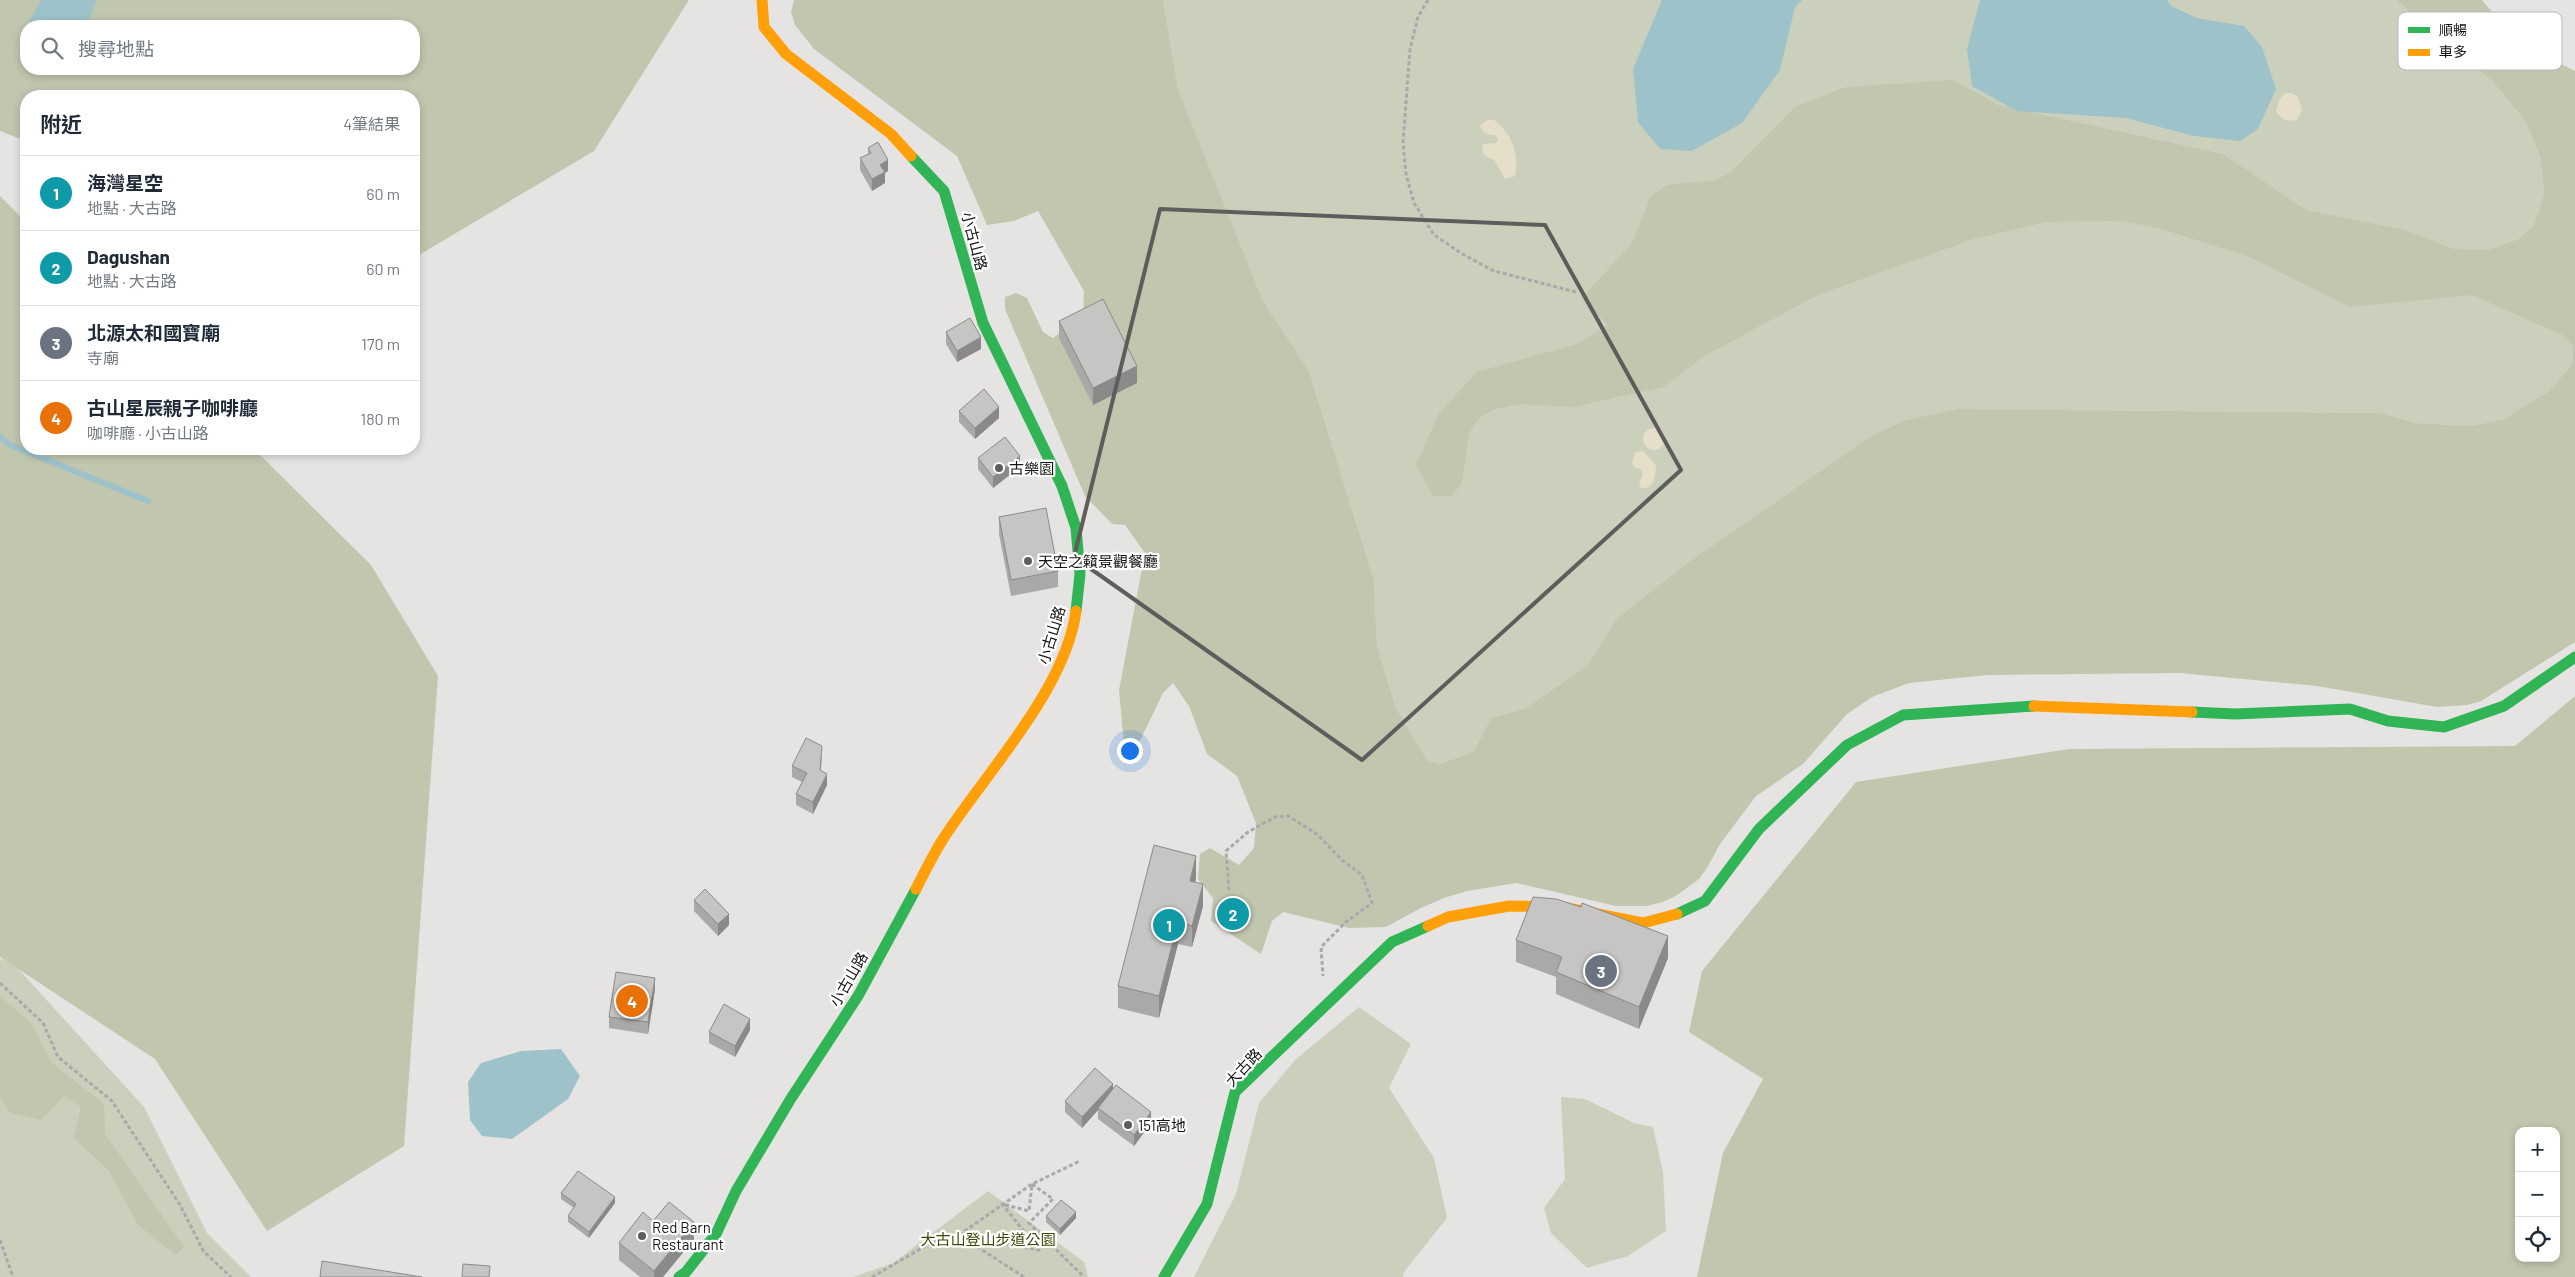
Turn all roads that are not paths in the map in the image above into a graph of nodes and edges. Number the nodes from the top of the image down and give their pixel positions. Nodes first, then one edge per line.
1 (762, 0) edge
2 (2575, 657) edge
3 (679, 1277) edge
4 (1164, 1277) edge

1 - 3 street, 小古山路
2 - 4 street, 大古路

